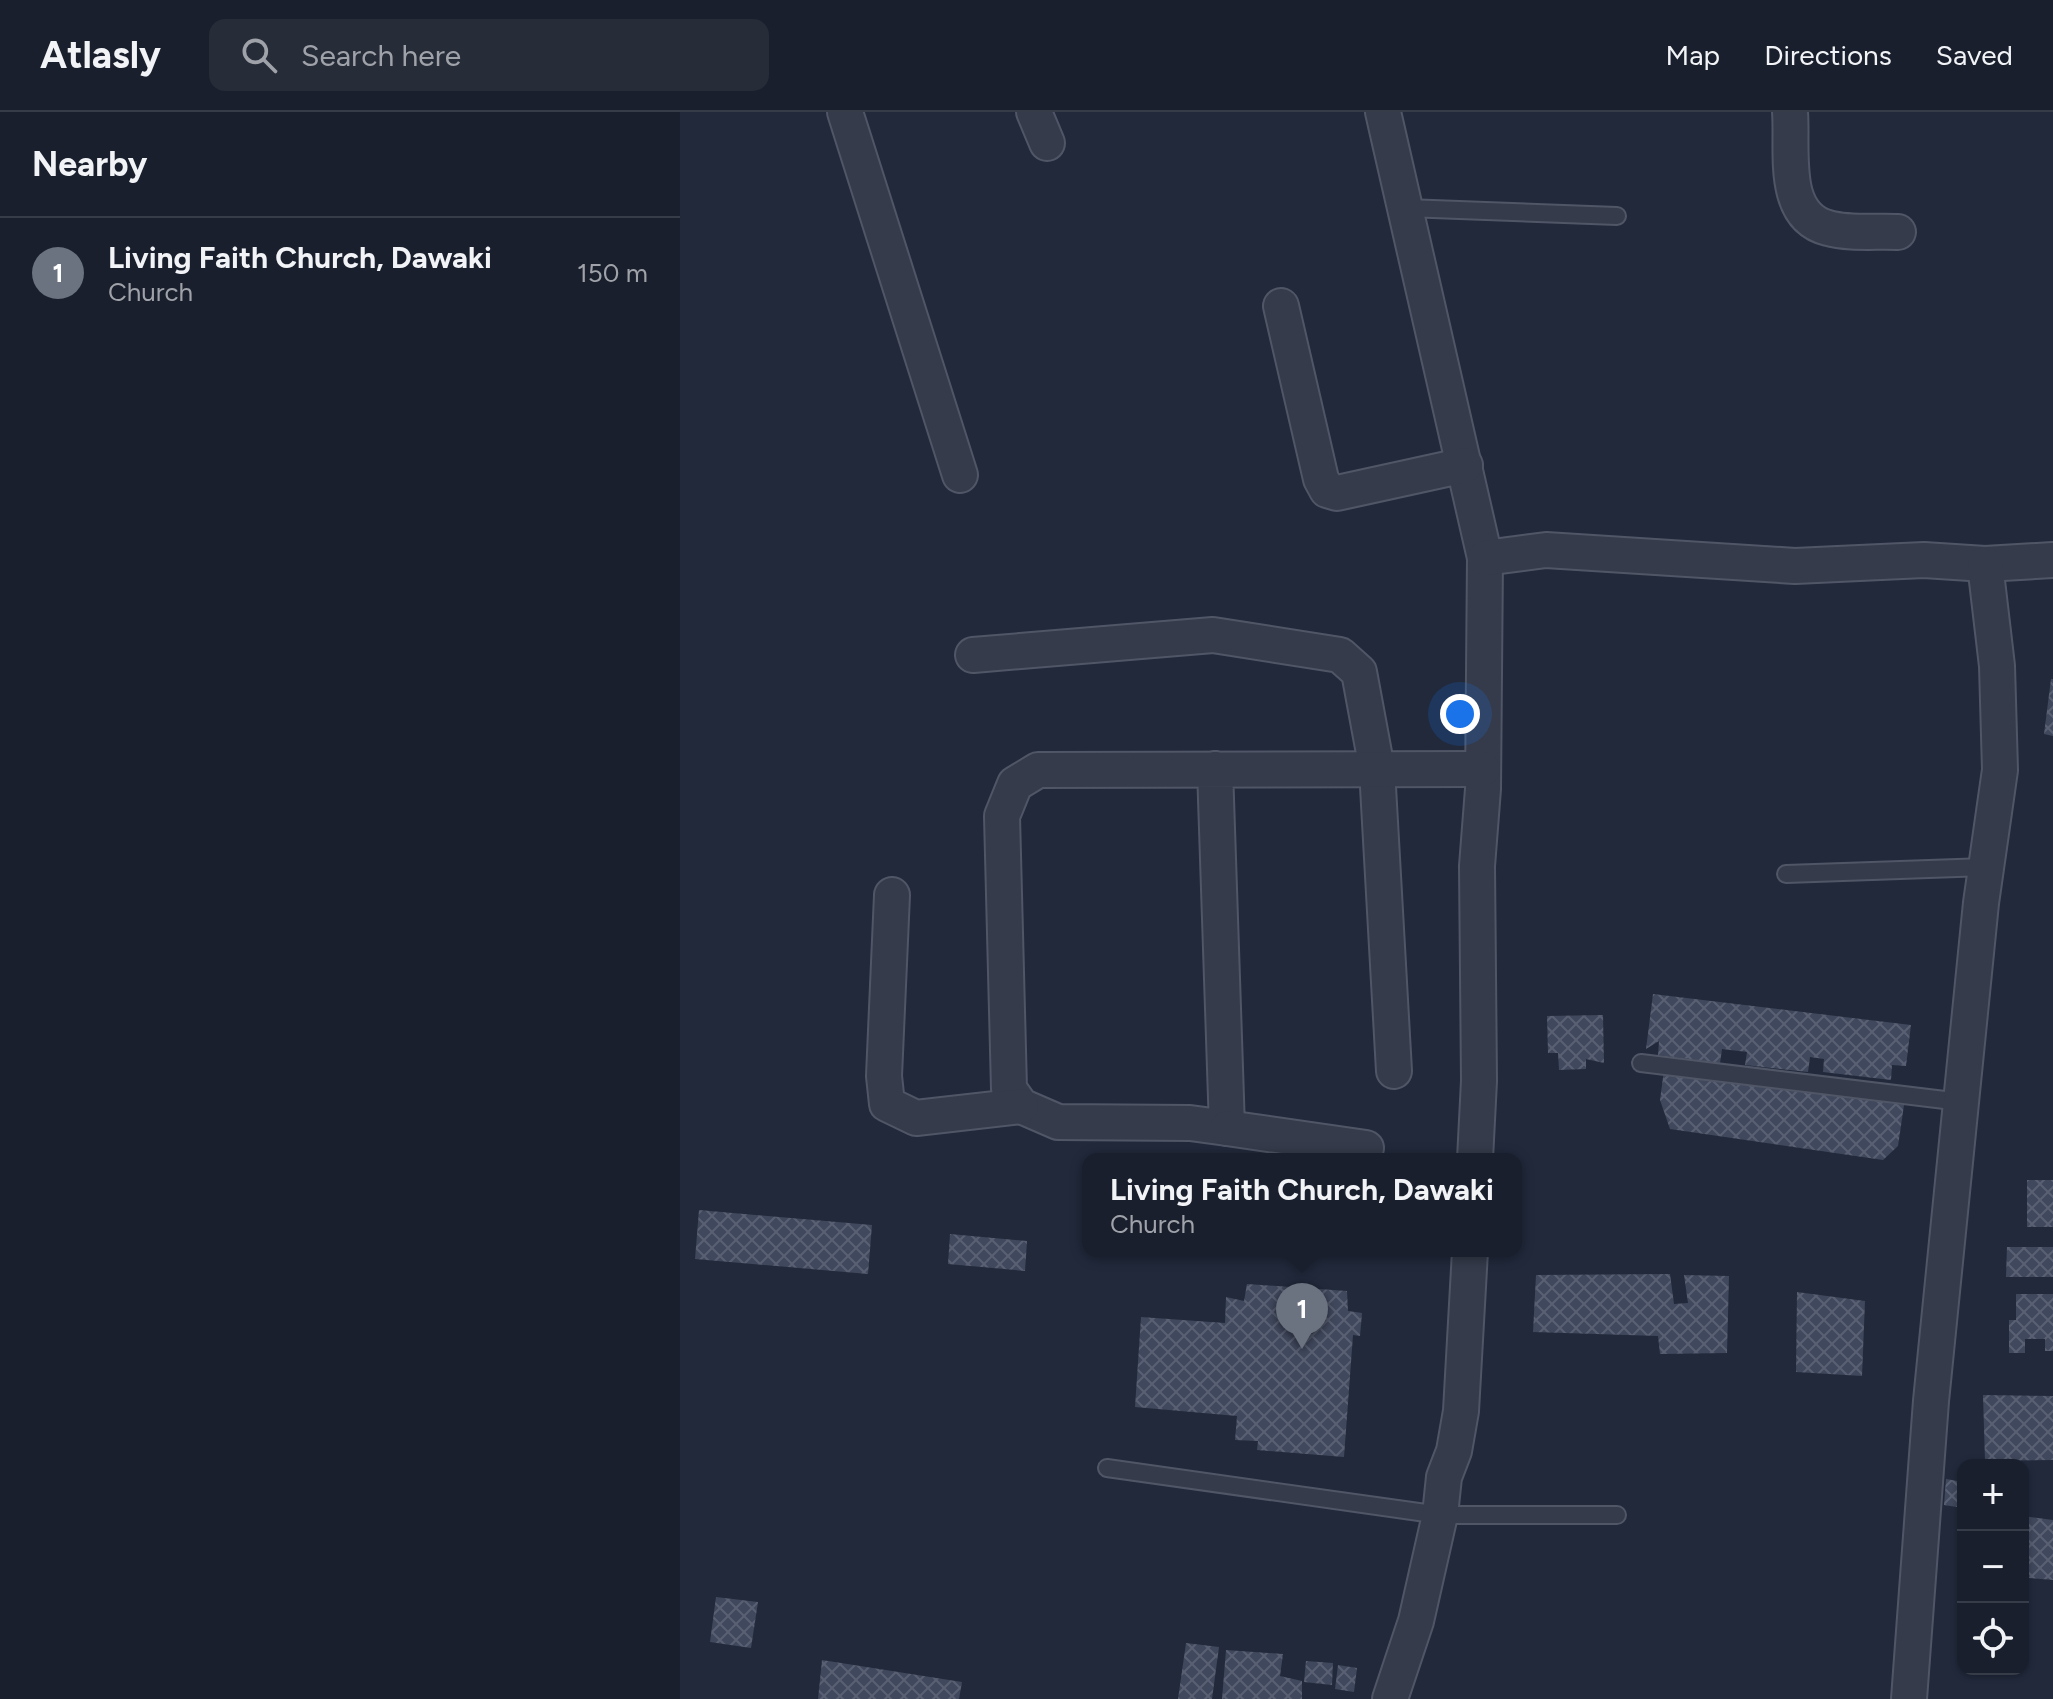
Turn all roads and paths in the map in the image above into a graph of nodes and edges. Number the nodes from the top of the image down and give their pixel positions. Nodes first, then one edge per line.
1 (845, 112) edge
2 (1034, 112) edge
3 (1383, 112) edge
4 (1790, 112) edge
5 (1047, 143) dead end
6 (1406, 208) junction
7 (1617, 216) dead end
8 (1898, 232) dead end
9 (1281, 306) dead end
10 (1465, 465) junction
11 (960, 475) dead end
12 (1485, 558) junction
13 (2053, 560) edge
14 (1985, 564) junction
15 (973, 655) dead end
16 (1215, 769) junction
17 (1377, 769) junction
18 (1483, 769) junction
19 (1986, 867) junction
20 (1786, 874) dead end
21 (892, 895) dead end
22 (1641, 1063) dead end
23 (1394, 1071) dead end
24 (1961, 1102) junction
25 (1021, 1106) junction
26 (1227, 1128) junction
27 (1366, 1148) dead end
28 (1475, 1153) edge
29 (1470, 1257) edge
30 (1107, 1468) dead end
31 (1440, 1515) junction
32 (1617, 1515) dead end
33 (1390, 1699) edge
34 (1909, 1699) edge

1 - 11 street
2 - 5 street
3 - 6 street
4 - 8 street
6 - 7 lane
6 - 10 street
9 - 10 street
10 - 12 street
12 - 14 street
12 - 18 street
13 - 14 street
14 - 19 street
15 - 17 street
16 - 17 street
16 - 25 street
16 - 26 street
17 - 18 street
17 - 23 street
18 - 28 street
19 - 20 lane
19 - 24 street
21 - 25 street
22 - 24 lane
24 - 34 street
25 - 26 street
26 - 27 street
29 - 31 street
30 - 31 lane
31 - 32 lane
31 - 33 street

